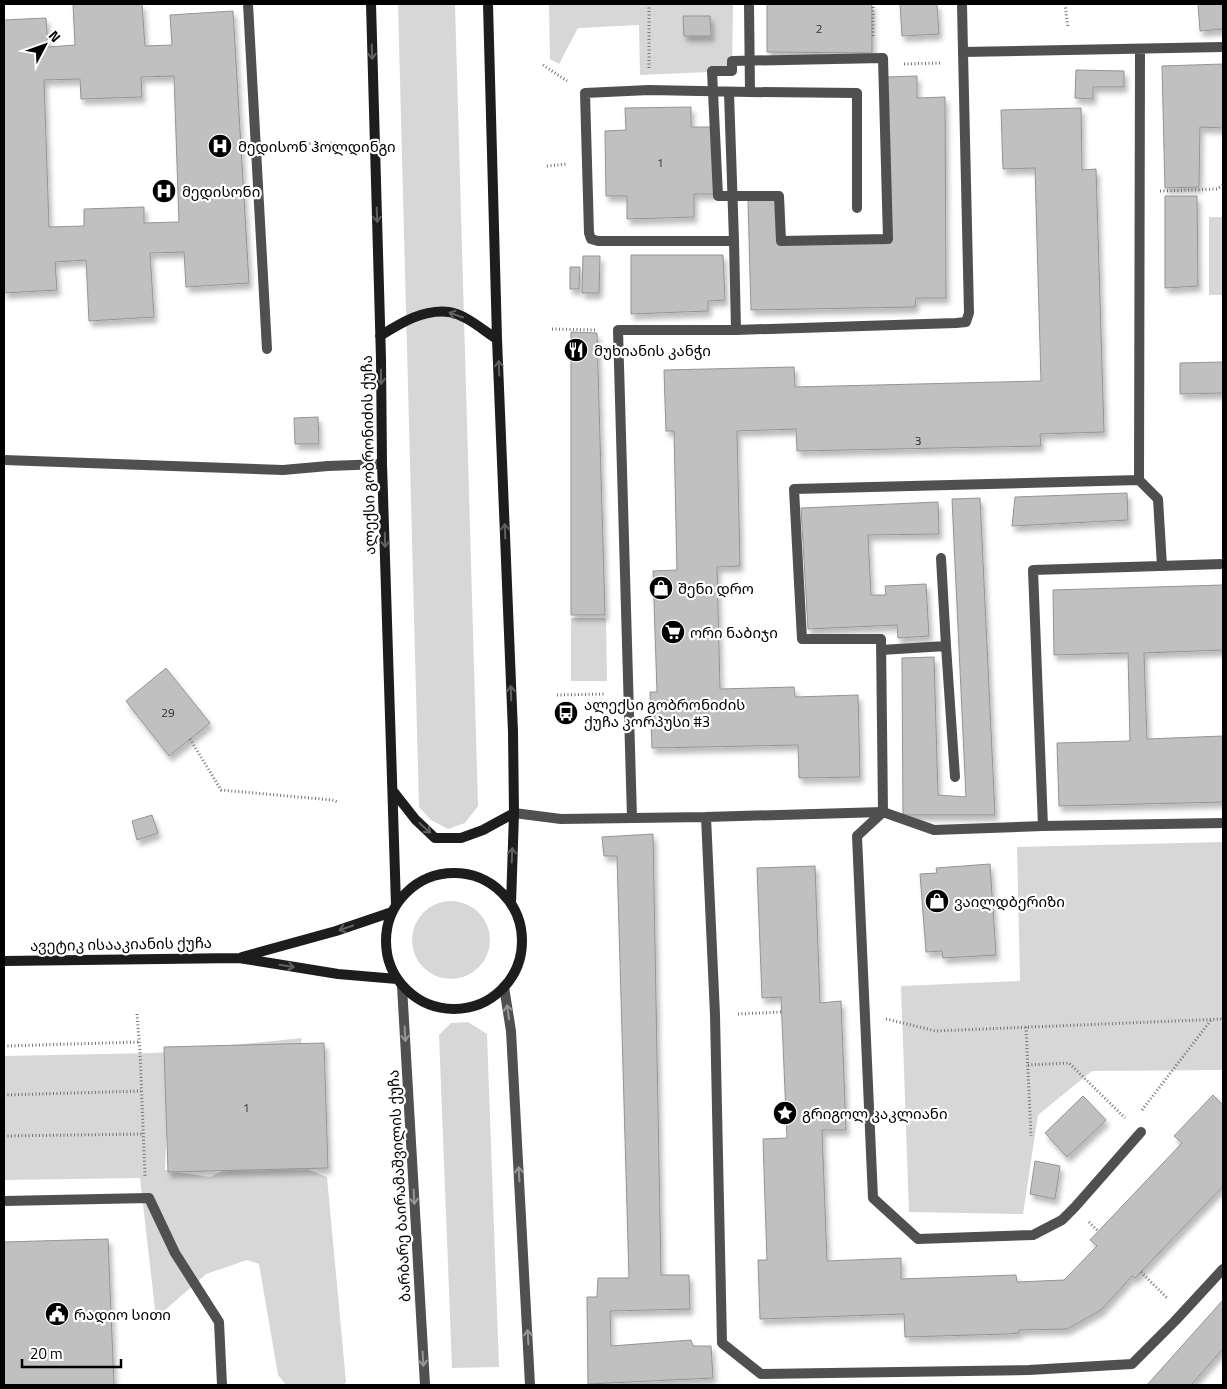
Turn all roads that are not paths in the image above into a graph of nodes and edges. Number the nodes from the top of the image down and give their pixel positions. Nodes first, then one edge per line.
1 (248, 4) edge
2 (371, 4) edge
3 (488, 4) edge
4 (750, 4) edge
5 (962, 4) edge
6 (1223, 47) edge
7 (1140, 49) junction
8 (963, 52) junction
9 (750, 60) junction
10 (713, 92) junction
11 (729, 92) junction
12 (750, 92) junction
13 (733, 196) junction
14 (857, 208) dead end
15 (734, 241) junction
16 (736, 330) junction
17 (380, 336) junction
18 (497, 339) junction
19 (267, 349) dead end
20 (4, 460) edge
21 (382, 464) junction
22 (1139, 480) junction
23 (941, 558) dead end
24 (1223, 564) edge
25 (1162, 566) junction
26 (946, 646) junction
27 (881, 650) junction
28 (954, 777) dead end
29 (393, 792) junction
30 (883, 812) junction
31 (514, 813) junction
32 (706, 817) junction
33 (632, 818) junction
34 (1223, 823) edge
35 (1043, 826) junction
36 (511, 904) junction
37 (394, 908) junction
38 (239, 958) junction
39 (4, 961) edge
40 (400, 982) junction
41 (504, 987) junction
42 (1141, 1132) road end
43 (4, 1201) edge
44 (1223, 1268) edge
45 (222, 1385) edge
46 (425, 1385) edge
47 (530, 1385) edge

1 - 19 street
2 -> 17 main road, ალექსი გობრონიძის ქუჩა
3 - 18 main road
4 - 9 street
5 - 8 street
6 - 7 street
7 - 8 street
7 - 22 street
8 - 16 street
9 - 10 street
9 - 12 street
9 - 13 street
10 - 11 street
10 - 13 street
10 - 15 street
11 - 12 street
11 - 13 street
12 - 14 street
13 - 15 street
15 - 16 street
16 - 33 street
18 -> 17 main road
17 -> 21 main road, ალექსი გობრონიძის ქუჩა
31 -> 18 main road
20 - 21 street
21 -> 29 main road, ალექსი გობრონიძის ქუჩა
22 - 25 street
22 - 27 street
23 - 26 street
24 - 25 street
25 - 35 street
26 - 27 street
26 - 28 street
27 - 30 street
29 -> 31 main road
29 - 37 main road, ალექსი გობრონიძის ქუჩა
30 - 32 street
30 - 35 street
30 - 42 street
31 - 33 street
36 -> 31 main road
32 - 33 street
32 - 44 street
34 - 35 street
36 - 37 main road
36 - 41 main road
37 -> 38 main road, ავეტიკ ისააკიანის ქუჩა
37 - 40 main road
38 - 39 main road, ავეტიკ ისააკიანის ქუჩა
38 -> 40 main road, ავეტიკ ისააკიანის ქუჩა
40 - 41 main road
40 -> 46 street, ბარბარე ბაირამაშვილის ქუჩა
47 -> 41 street
43 - 45 street

